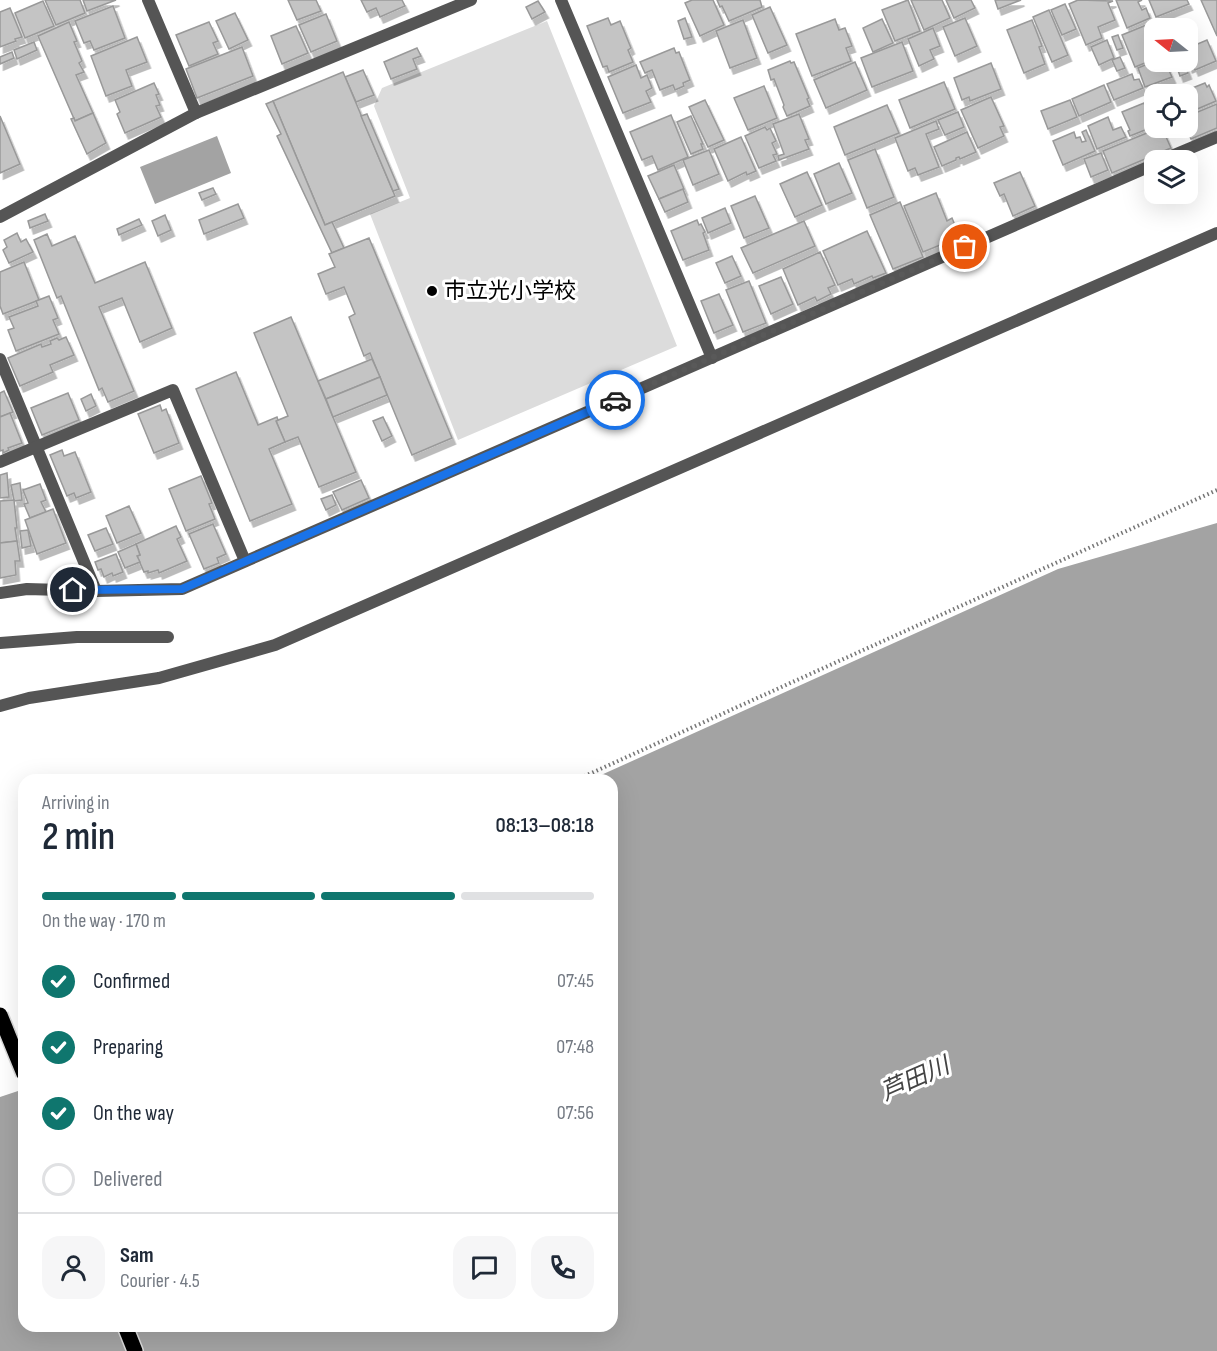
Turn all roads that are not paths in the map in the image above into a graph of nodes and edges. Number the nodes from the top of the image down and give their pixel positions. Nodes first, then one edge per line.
1 (148, 0) edge
2 (471, 0) edge
3 (561, 0) edge
4 (196, 113) junction
5 (1217, 137) edge
6 (1186, 150) edge
7 (1144, 169) edge
8 (0, 217) edge
9 (1217, 233) edge
10 (0, 358) edge
11 (712, 358) junction
12 (37, 447) junction
13 (0, 462) edge
14 (245, 561) junction
15 (96, 591) junction
16 (0, 593) edge
17 (168, 637) dead end
18 (0, 643) edge
19 (0, 706) edge
20 (0, 1015) edge
21 (18, 1059) edge
22 (127, 1332) edge
23 (135, 1351) edge

1 - 4 street
2 - 4 street
3 - 11 street
4 - 8 street
5 - 6 street
7 - 11 street
9 - 19 street
10 - 12 street
11 - 14 street
12 - 13 street
12 - 14 street
12 - 15 street
14 - 15 street
15 - 16 street
17 - 18 street
20 - 21 main road, bridge
22 - 23 main road

